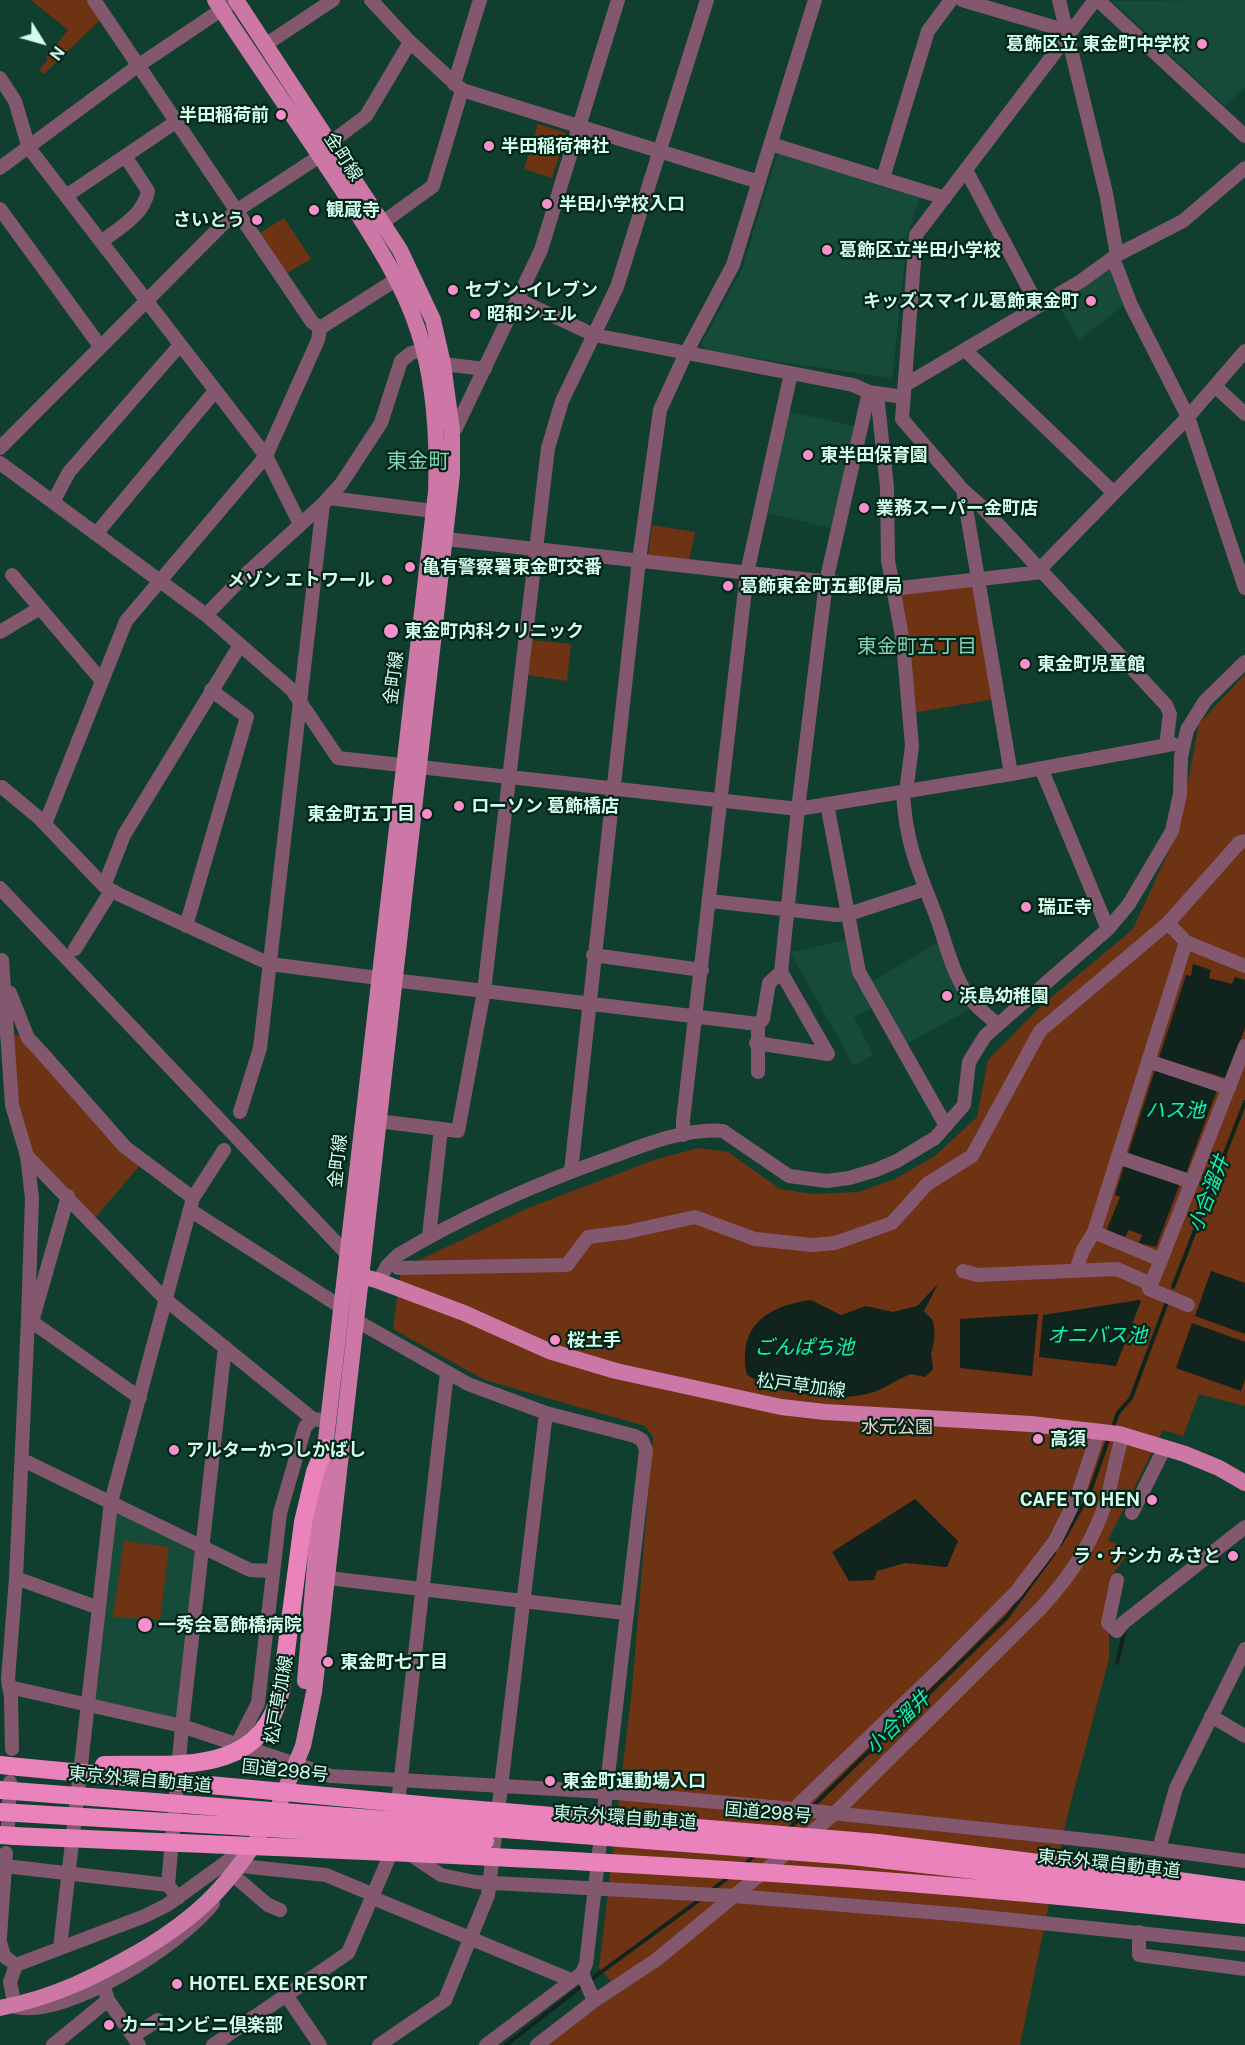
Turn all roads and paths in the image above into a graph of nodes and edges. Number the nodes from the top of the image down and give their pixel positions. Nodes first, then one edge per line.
1 (94, 0) edge
2 (236, 0) edge
3 (333, 0) edge
4 (371, 0) edge
5 (480, 0) edge
6 (618, 0) edge
7 (707, 0) edge
8 (815, 0) edge
9 (951, 0) edge
10 (962, 0) edge
11 (1059, 0) edge
12 (1096, 0) edge
13 (218, 5) edge
14 (1068, 34) junction
15 (410, 42) junction
16 (265, 45) junction
17 (139, 65) junction
18 (0, 78) edge
19 (458, 87) junction
20 (177, 121) junction
21 (579, 126) junction
22 (1245, 136) edge
23 (771, 144) junction
24 (29, 148) junction
25 (325, 150) junction
26 (660, 151) junction
27 (125, 156) junction
28 (0, 168) edge
29 (1245, 168) edge
30 (966, 170) junction
31 (883, 178) junction
32 (759, 182) junction
33 (66, 196) junction
34 (945, 198) junction
35 (0, 208) edge
36 (236, 211) junction
37 (382, 223) junction
38 (101, 242) junction
39 (1115, 257) junction
40 (397, 279) junction
41 (517, 299) junction
42 (146, 300) junction
43 (1038, 306) junction
44 (320, 328) junction
45 (594, 334) junction
46 (180, 345) junction
47 (100, 346) junction
48 (424, 350) junction
49 (965, 350) junction
50 (1245, 351) edge
51 (686, 353) junction
52 (443, 363) junction
53 (485, 369) junction
54 (791, 373) junction
55 (1215, 386) junction
56 (215, 391) junction
57 (904, 391) junction
58 (873, 393) junction
59 (1245, 414) edge
60 (1188, 417) junction
61 (444, 431) junction
62 (0, 448) edge
63 (266, 456) junction
64 (0, 463) edge
65 (963, 490) junction
66 (1114, 493) junction
67 (326, 501) junction
68 (53, 502) junction
69 (433, 511) junction
70 (300, 524) junction
71 (96, 534) junction
72 (446, 538) junction
73 (535, 548) junction
74 (639, 560) junction
75 (1041, 571) junction
76 (747, 573) junction
77 (12, 575) dead end
78 (159, 581) junction
79 (979, 581) junction
80 (826, 582) junction
81 (1245, 588) edge
82 (892, 590) junction
83 (40, 608) junction
84 (206, 615) junction
85 (0, 632) edge
86 (240, 645) junction
87 (1245, 662) edge
88 (102, 681) junction
89 (211, 690) junction
90 (301, 702) junction
91 (1184, 743) junction
92 (1166, 745) junction
93 (411, 765) junction
94 (1041, 768) junction
95 (1011, 774) junction
96 (509, 776) junction
97 (2, 787) dead end
98 (613, 788) junction
99 (904, 792) junction
100 (719, 801) junction
101 (827, 804) junction
102 (798, 809) junction
103 (45, 824) junction
104 (1245, 841) edge
105 (0, 888) edge
106 (108, 888) junction
107 (925, 889) junction
108 (710, 901) junction
109 (6, 904) edge
110 (788, 909) junction
111 (849, 914) junction
112 (1168, 923) junction
113 (186, 926) junction
114 (1108, 929) junction
115 (1186, 942) junction
116 (75, 949) dead end
117 (593, 955) junction
118 (1, 957) edge
119 (270, 964) junction
120 (1245, 966) edge
121 (702, 970) junction
122 (781, 972) junction
123 (385, 979) junction
124 (484, 992) junction
125 (588, 1002) junction
126 (696, 1016) junction
127 (758, 1024) junction
128 (997, 1024) junction
129 (756, 1043) junction
130 (1245, 1046) edge
131 (1148, 1061) junction
132 (758, 1072) dead end
133 (1229, 1088) junction
134 (240, 1112) dead end
135 (378, 1121) junction
136 (946, 1126) junction
137 (441, 1129) junction
138 (683, 1135) junction
139 (224, 1150) dead end
140 (27, 1156) junction
141 (1118, 1156) junction
142 (571, 1171) junction
143 (1192, 1182) junction
144 (68, 1196) junction
145 (191, 1204) junction
146 (1094, 1232) junction
147 (429, 1236) junction
148 (347, 1254) junction
149 (1161, 1260) junction
150 (398, 1268) dead end
151 (963, 1270) dead end
152 (1076, 1270) junction
153 (353, 1275) junction
154 (379, 1281) junction
155 (1151, 1284) junction
156 (166, 1300) junction
157 (1188, 1305) dead end
158 (341, 1307) junction
159 (30, 1321) junction
160 (357, 1321) junction
161 (225, 1347) junction
162 (447, 1373) junction
163 (140, 1398) junction
164 (546, 1413) junction
165 (321, 1420) junction
166 (1111, 1433) junction
167 (1165, 1447) junction
168 (325, 1448) junction
169 (22, 1462) junction
170 (1245, 1483) edge
171 (111, 1502) junction
172 (1132, 1513) dead end
173 (1245, 1527) edge
174 (202, 1547) junction
175 (273, 1571) junction
176 (16, 1578) junction
177 (328, 1578) junction
178 (1117, 1580) dead end
179 (421, 1589) junction
180 (524, 1601) junction
181 (99, 1608) junction
182 (625, 1613) junction
183 (1245, 1649) edge
184 (9, 1687) junction
185 (89, 1704) junction
186 (1211, 1716) junction
187 (182, 1726) junction
188 (1245, 1736) edge
189 (237, 1744) junction
190 (12, 1749) dead end
191 (292, 1764) junction
192 (0, 1765) edge
193 (49, 1769) junction
194 (331, 1776) junction
195 (10, 1780) edge
196 (400, 1782) junction
197 (502, 1787) junction
198 (606, 1792) junction
199 (796, 1809) junction
200 (834, 1814) junction
201 (6, 1827) edge
202 (395, 1843) junction
203 (1159, 1849) junction
204 (1245, 1861) edge
205 (235, 1869) junction
206 (68, 1873) junction
207 (490, 1884) junction
208 (168, 1885) junction
209 (594, 1889) junction
210 (1245, 1890) edge
211 (734, 1896) junction
212 (373, 1897) junction
213 (178, 1898) junction
214 (1245, 1901) edge
215 (280, 1910) dead end
216 (1245, 1913) edge
217 (1139, 1932) junction
218 (0, 1937) edge
219 (470, 1940) junction
220 (0, 1942) edge
221 (1245, 1944) edge
222 (140, 1946) junction
223 (60, 1948) junction
224 (16, 1965) junction
225 (1245, 1969) edge
226 (576, 1977) junction
227 (103, 1984) junction
228 (286, 1995) junction
229 (0, 2000) edge
230 (108, 2000) junction
231 (594, 2001) junction
232 (0, 2008) edge
233 (159, 2020) dead end
234 (136, 2040) edge
235 (53, 2045) edge
236 (213, 2045) edge
237 (320, 2045) edge
238 (379, 2045) edge
239 (486, 2045) edge
240 (537, 2045) edge

1 - 17 street
2 - 13 street
2 - 16 main road, 金町線
3 - 16 street
4 - 15 street
5 - 19 street
6 - 21 street
7 - 26 street
8 - 23 street
9 - 31 street
10 - 14 street
11 - 14 street
12 - 14 street
12 - 22 street
13 - 17 street
13 - 25 main road, 金町線
14 - 30 street
14 - 39 street
15 - 19 street
15 - 25 street
16 - 25 main road, 金町線
17 - 20 street
17 - 24 street
18 - 24 street
19 - 21 street
19 - 37 street
20 - 27 street
20 - 36 street
21 - 26 street
21 - 41 street
23 - 31 street
23 - 32 street
24 - 28 street
24 - 33 street
25 - 36 street
25 - 37 main road, 金町線
25 - 40 main road, 金町線
26 - 32 street
26 - 45 street
27 - 33 street
27 - 38 street
29 - 39 street
30 - 34 street
30 - 43 street
31 - 34 street
32 - 51 street
33 - 38 street
34 - 57 street
35 - 47 street
36 - 42 street
36 - 44 street
37 - 52 main road, 金町線
38 - 42 street
39 - 43 street
39 - 60 street
40 - 44 street
40 - 48 main road, 金町線
41 - 45 street
41 - 53 street
42 - 46 street
42 - 47 street
43 - 49 street
44 - 63 street
45 - 51 street
45 - 73 street
46 - 56 street
46 - 68 street
47 - 62 street
48 - 61 main road, 金町線
48 - 67 street
49 - 57 street
49 - 66 street
50 - 55 street
51 - 54 street
51 - 74 street
52 - 53 street
52 - 61 main road, 金町線
53 - 61 street
54 - 58 street
54 - 76 street
55 - 59 street
55 - 60 street
56 - 63 street
56 - 71 street
57 - 58 street
57 - 65 street
58 - 80 street
58 - 82 street
60 - 66 street
60 - 81 street
61 - 69 main road, 金町線
61 - 72 main road, 金町線
63 - 70 street
63 - 78 street
64 - 68 street
65 - 75 street
65 - 79 street
66 - 75 street
67 - 69 street
67 - 70 street
67 - 90 street
68 - 71 street
69 - 93 main road, 金町線
70 - 84 street
71 - 78 street
72 - 73 street
72 - 93 main road, 金町線
73 - 74 street
73 - 96 street
74 - 76 street
74 - 98 street
75 - 79 street
75 - 92 street
76 - 80 street
76 - 100 street
77 - 83 street
78 - 84 street
78 - 88 street
79 - 82 street
79 - 95 street
80 - 82 street
80 - 102 street
82 - 99 street
83 - 85 street
83 - 88 street
84 - 86 street
86 - 89 street
86 - 90 street
87 - 91 street
88 - 103 street
89 - 106 street
89 - 113 street
90 - 93 street
90 - 119 street
91 - 92 street
91 - 114 street
92 - 94 street
93 - 96 street
93 - 123 main road, 金町線
94 - 95 street
94 - 114 street
95 - 99 street
96 - 98 street
96 - 124 street
97 - 103 street
98 - 100 street
98 - 117 street
99 - 101 street
99 - 107 street
100 - 102 street
100 - 108 street
101 - 102 street
101 - 111 street
102 - 110 street
103 - 106 street
104 - 112 street
105 - 109 street
106 - 113 street
106 - 116 street
107 - 111 street
107 - 128 street
108 - 110 street
108 - 121 street
109 - 148 street
110 - 111 street
110 - 122 street
111 - 136 street
112 - 115 street
112 - 150 street
113 - 119 street
114 - 128 street
115 - 120 street
115 - 131 street
117 - 121 street
117 - 125 street
118 - 140 street
118 - 145 street
119 - 123 street
119 - 134 street
121 - 126 street
122 - 127 street
122 - 129 street
123 - 124 street
123 - 135 main road, 金町線
123 - 148 main road, 金町線
124 - 125 street
124 - 137 street
125 - 126 street
125 - 142 street
126 - 127 street
126 - 138 street
127 - 129 street
128 - 136 street
129 - 132 street
130 - 133 street
131 - 133 street
131 - 141 street
133 - 143 street
135 - 137 street
135 - 153 main road, 金町線
136 - 138 street
137 - 147 street
138 - 142 street
139 - 145 street
140 - 144 street
140 - 159 street
141 - 143 street
141 - 146 street
142 - 147 street
143 - 149 street
144 - 156 street
144 - 159 street
145 - 156 street
145 - 158 street
146 - 149 street
146 - 152 street
147 - 154 street
148 - 153 main road, 金町線
149 - 155 street
151 - 152 street
152 - 155 street
153 - 154 main road, 松戸草加線
153 - 158 main road, 松戸草加線
153 - 160 main road, 松戸草加線
154 - 166 main road, 松戸草加線
155 - 157 street
156 - 161 street
156 - 163 street
158 - 165 main road, 松戸草加線
159 - 163 street
159 - 169 street
160 - 162 street
160 - 177 main road, 松戸草加線
161 - 165 street
161 - 174 street
162 - 164 street
162 - 179 street
163 - 171 street
164 - 180 street
164 - 182 street
165 - 168 main road, 松戸草加線
165 - 175 street
166 - 167 main road, 松戸草加線
166 - 199 street
166 - 200 street
167 - 170 main road, 松戸草加線
167 - 172 street
168 - 191 main road, 松戸草加線
168 - 193 highway, bridge
169 - 171 street
169 - 176 street
171 - 174 street
171 - 181 street
173 - 178 street
174 - 175 street
174 - 187 street
175 - 189 street
176 - 181 street
176 - 184 street
177 - 179 street
177 - 191 main road, 松戸草加線
179 - 180 street
179 - 196 street
180 - 182 street
180 - 197 street
181 - 185 street
182 - 198 street
183 - 186 street
184 - 185 street
184 - 190 street
185 - 187 street
185 - 206 street
186 - 188 street
186 - 203 street
187 - 189 street
187 - 208 street
189 - 191 street
191 - 194 street
191 - 205 main road, 松戸草加線
192 - 195 highway, 国道298号
193 - 195 highway, 国道298号, bridge
193 - 210 highway, 国道298号, bridge
194 - 196 street
194 - 202 street
195 - 201 street
195 - 214 highway, 東京外環自動車道, bridge
196 - 197 street
196 - 202 street
197 - 198 street
197 - 207 street
198 - 199 street
198 - 209 street
199 - 200 street
200 - 203 street
200 - 211 street
201 - 216 highway, bridge
201 - 216 highway, 東京外環自動車道, bridge
202 - 207 street
202 - 212 street
203 - 204 street
205 - 212 street
205 - 213 street
205 - 215 street
205 - 222 main road, 松戸草加線
205 - 222 main road, 松戸草加線
205 - 227 street
206 - 208 street
206 - 218 street
206 - 223 street
207 - 209 street
207 - 219 street
208 - 213 street
209 - 211 street
209 - 226 street
211 - 217 street
211 - 231 street
212 - 219 street
212 - 228 street
213 - 223 street
217 - 221 street
217 - 225 street
219 - 226 street
219 - 238 street
220 - 224 street
222 - 229 main road, 松戸草加線
222 - 232 main road, 松戸草加線, bridge
223 - 224 street
224 - 227 street
226 - 231 street
226 - 239 street
227 - 230 street
228 - 236 street
228 - 237 street
230 - 234 street
230 - 235 street
231 - 240 street
233 - 234 street

